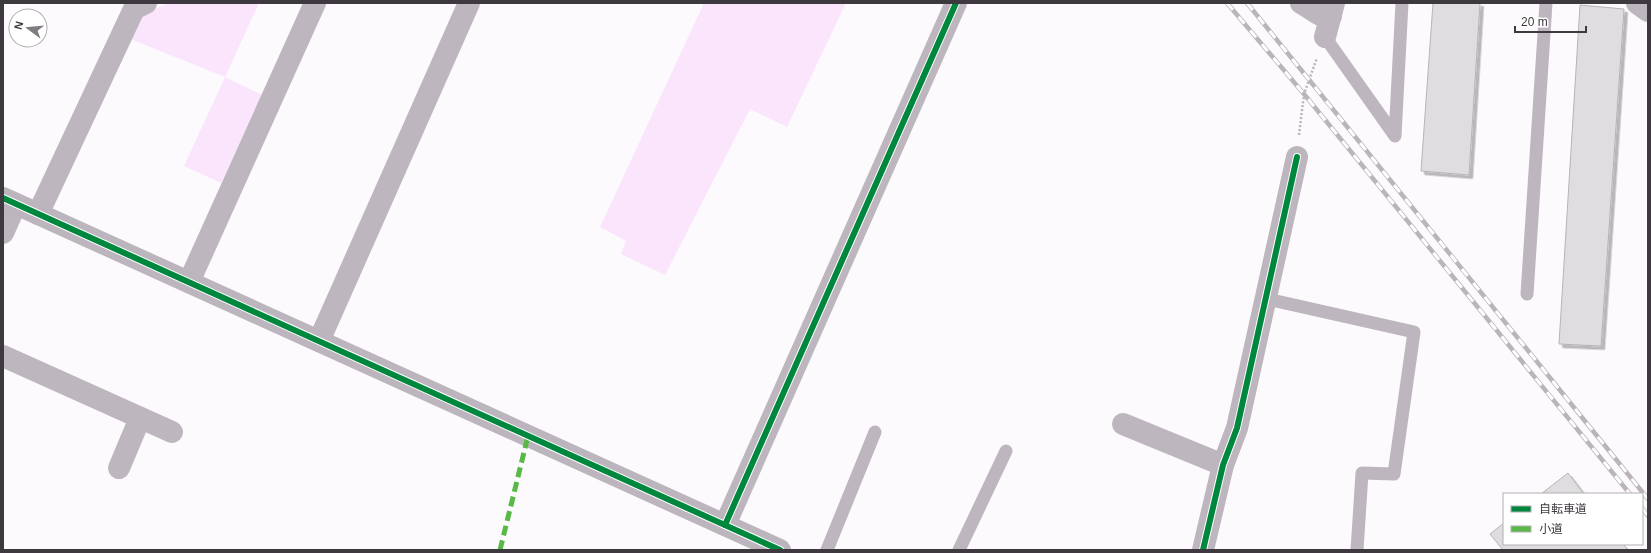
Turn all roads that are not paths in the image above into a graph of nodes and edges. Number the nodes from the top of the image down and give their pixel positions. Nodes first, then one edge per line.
1 (146, 3) edge
2 (315, 3) edge
3 (469, 3) edge
4 (956, 3) edge
5 (1301, 3) edge
6 (1402, 3) edge
7 (1546, 3) edge
8 (1637, 3) edge
9 (1333, 9) edge
10 (1648, 11) edge
11 (1325, 37) joint
12 (1297, 157) road end
13 (10, 201) edge
14 (38, 214) junction
15 (3, 234) edge
16 (189, 282) junction
17 (1528, 294) dead end
18 (1267, 299) junction
19 (319, 341) junction
20 (3, 356) edge
21 (140, 418) junction
22 (1123, 424) dead end
23 (172, 432) dead end
24 (875, 432) dead end
25 (1006, 451) dead end
26 (1223, 465) junction
27 (119, 468) dead end
28 (725, 525) junction
29 (780, 550) edge
30 (827, 550) edge
31 (959, 550) edge
32 (1203, 550) edge
33 (1357, 550) edge

1 - 14 street
2 - 16 street
3 - 19 street
4 - 28 street
5 - 9 street
6 - 11 lane
7 - 17 lane
8 - 10 street
9 - 11 street
12 - 18 street
13 - 14 street
13 - 15 street
14 - 16 street
16 - 19 street
18 - 26 street
18 - 33 lane
19 - 28 street
20 - 21 street
21 - 23 street
21 - 27 street
22 - 26 street
24 - 30 lane
25 - 31 lane
26 - 32 street
28 - 29 street

